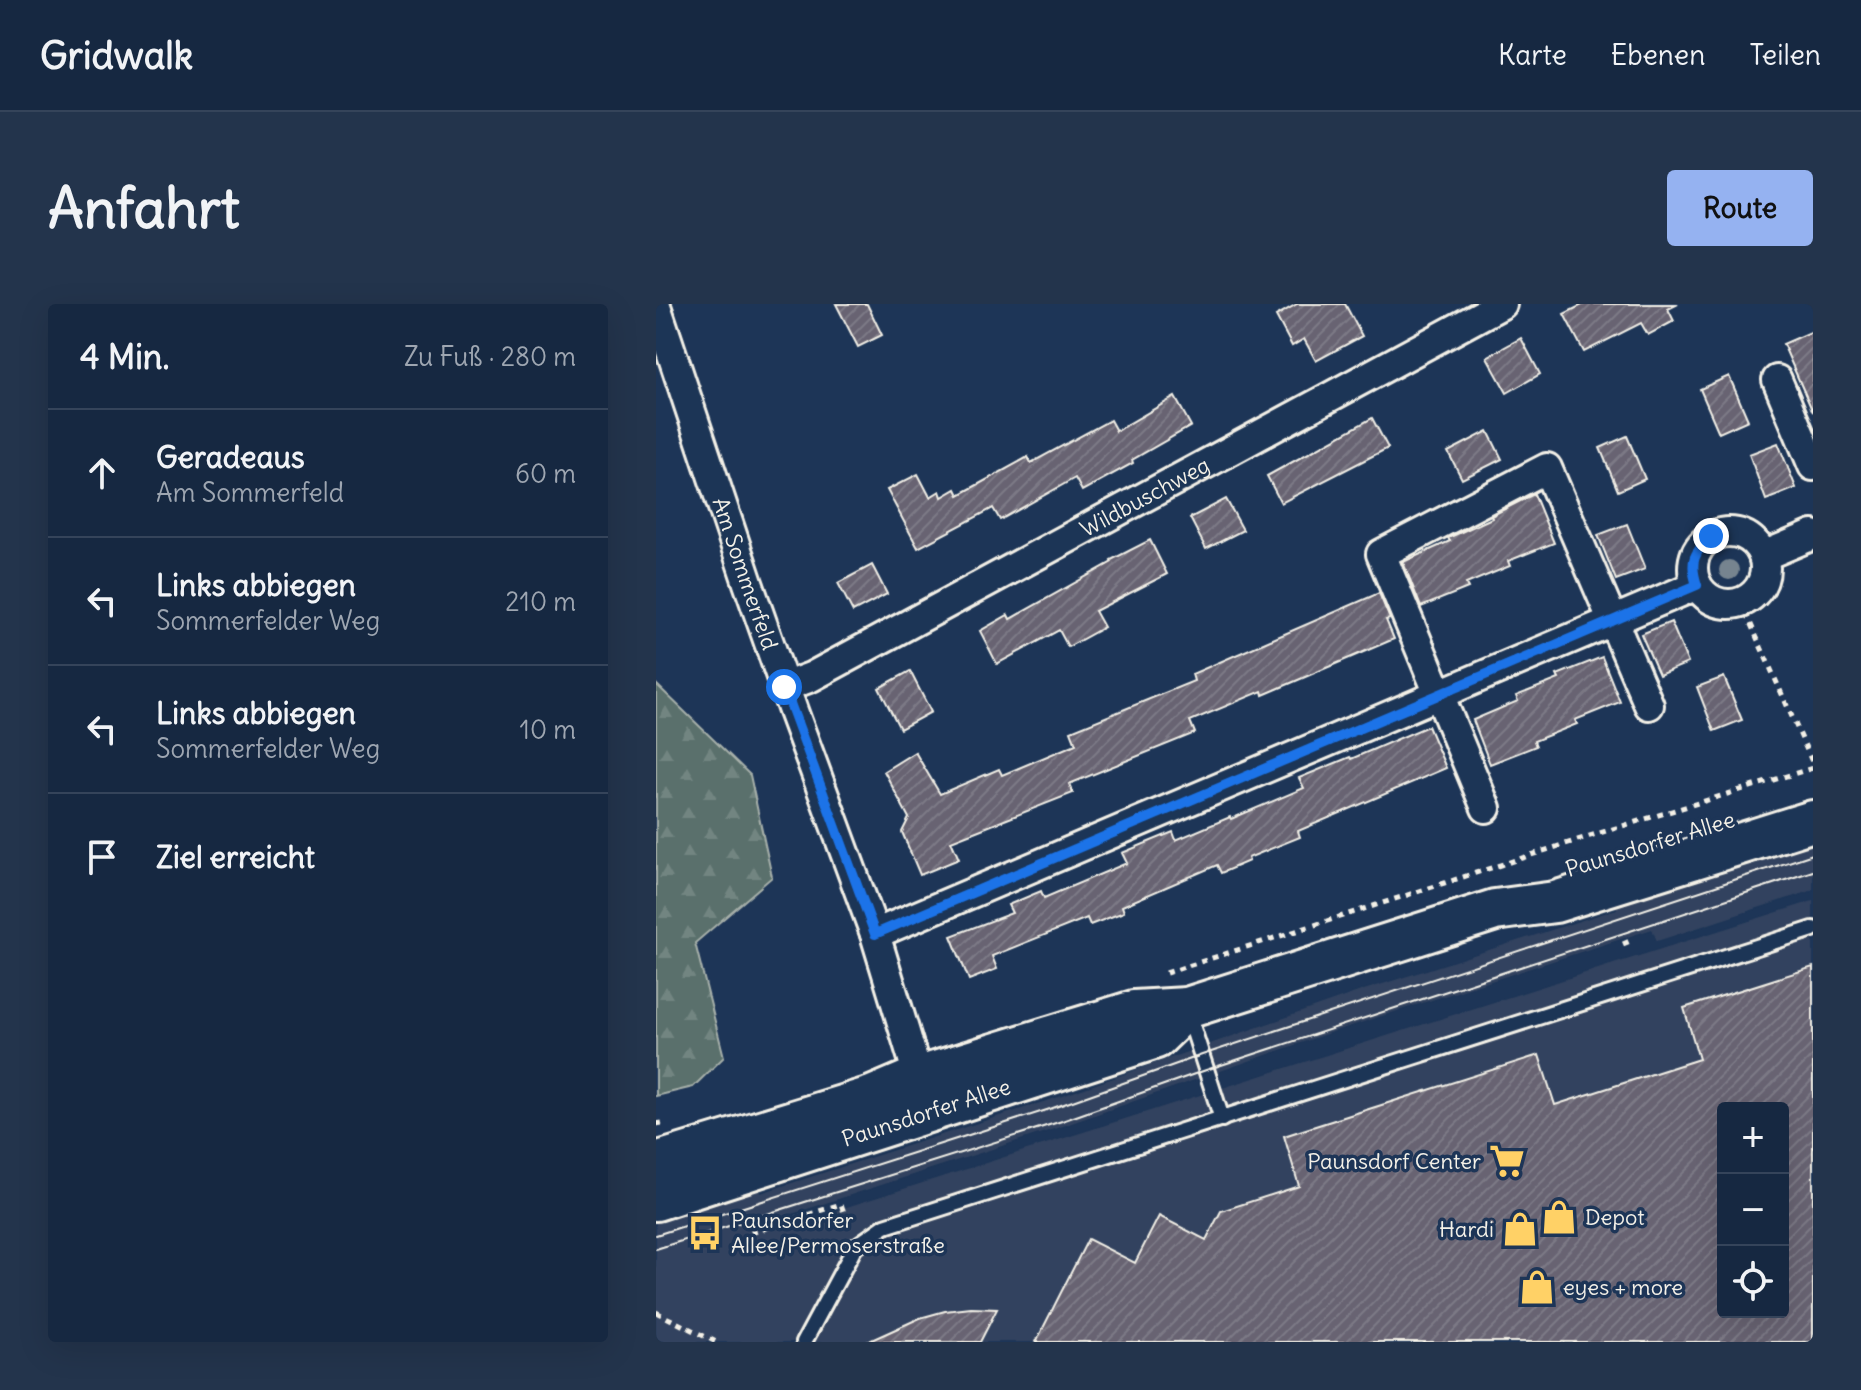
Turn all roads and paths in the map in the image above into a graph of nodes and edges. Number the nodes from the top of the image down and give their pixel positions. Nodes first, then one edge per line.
1 (1502, 304) edge
2 (657, 314) edge
3 (1777, 380) dead end
4 (1813, 466) edge
5 (1813, 535) edge
6 (1763, 556) junction
7 (1697, 585) junction
8 (1741, 602) junction
9 (1613, 621) junction
10 (784, 687) junction
11 (1439, 695) junction
12 (1649, 705) dead end
13 (1813, 766) edge
14 (1813, 794) edge
15 (1486, 808) dead end
16 (1813, 821) edge
17 (1495, 910) junction
18 (1813, 929) edge
19 (875, 934) junction
20 (1164, 974) dead end
21 (1187, 1008) junction
22 (924, 1094) junction
23 (1222, 1119) junction
24 (680, 1120) dead end
25 (656, 1124) edge
26 (656, 1163) edge
27 (656, 1200) edge
28 (751, 1233) dead end
29 (855, 1247) junction
30 (656, 1312) edge
31 (716, 1342) edge
32 (804, 1342) edge

1 - 10 street, Wildbuschweg
2 - 10 street, Am Sommerfeld
3 - 4 street
5 - 6 street
6 - 7 street
6 - 8 street
7 - 8 street
7 - 9 street
8 - 13 path
9 - 11 street
9 - 11 street
9 - 12 street
10 - 19 street, Am Sommerfeld
11 - 15 street
11 - 19 street
13 - 20 path
14 - 17 main road, Paunsdorfer Allee
16 - 17 main road, Paunsdorfer Allee
17 - 21 main road, Paunsdorfer Allee
18 - 23 lane
19 - 22 street, Am Sommerfeld
21 - 22 main road, Paunsdorfer Allee
21 - 23 lane
22 - 26 main road, Paunsdorfer Allee
22 - 27 main road, Paunsdorfer Allee
23 - 29 lane
24 - 25 path
28 - 29 path
29 - 32 lane
30 - 31 path

